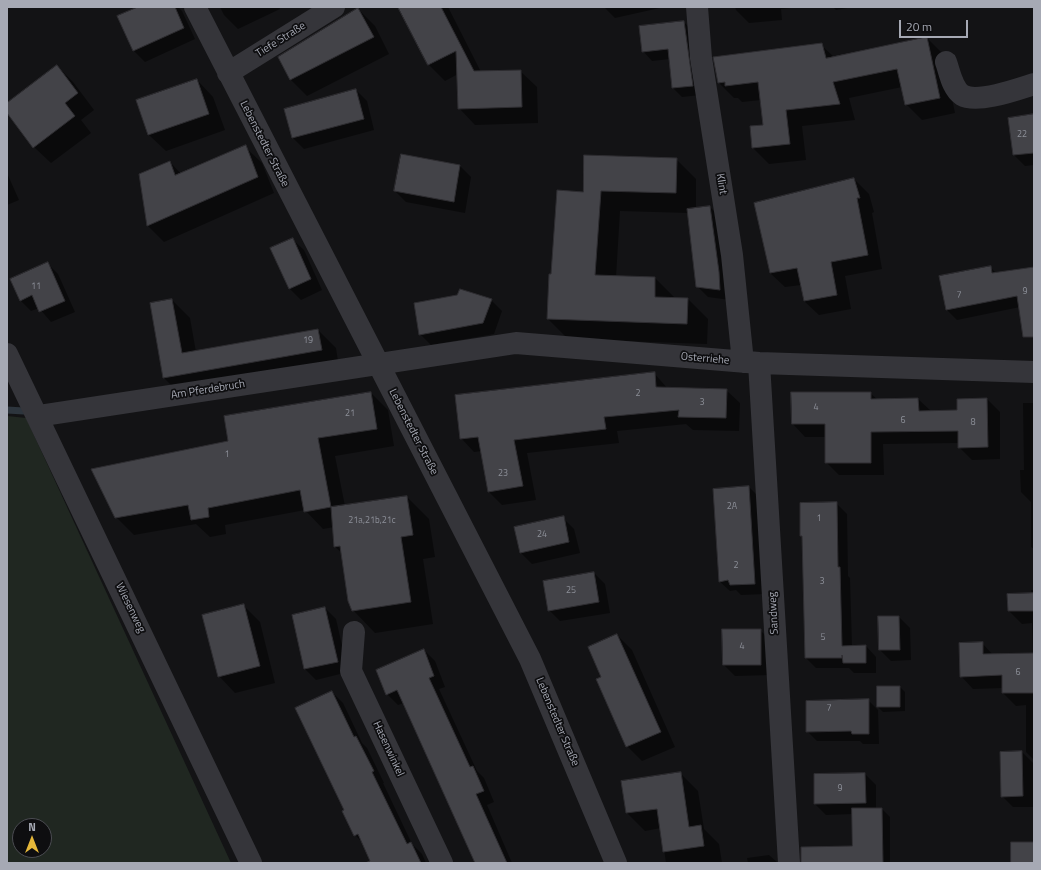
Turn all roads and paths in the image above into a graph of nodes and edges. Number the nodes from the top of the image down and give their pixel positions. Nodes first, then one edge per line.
1 (195, 7) edge
2 (334, 7) edge
3 (697, 7) edge
4 (946, 62) dead end
5 (228, 73) junction
6 (1034, 84) edge
7 (7, 354) edge
8 (751, 363) junction
9 (378, 364) junction
10 (1034, 372) edge
11 (38, 416) junction
12 (354, 632) dead end
13 (251, 863) edge
14 (442, 863) edge
15 (616, 863) edge
16 (789, 863) edge

1 - 5 street, Lebenstedter Straße
2 - 5 street, Tiefe Straße
3 - 8 street, Klint
4 - 6 street
5 - 9 street, Lebenstedter Straße
7 - 11 street, Wiesenweg
8 - 9 street, Osterriehe
8 - 10 street, Osterriehe
8 - 16 street, Sandweg
9 - 11 street, Am Pferdebruch
9 - 15 street, Lebenstedter Straße
11 - 13 street, Wiesenweg
12 - 14 street, Hasenwinkel

